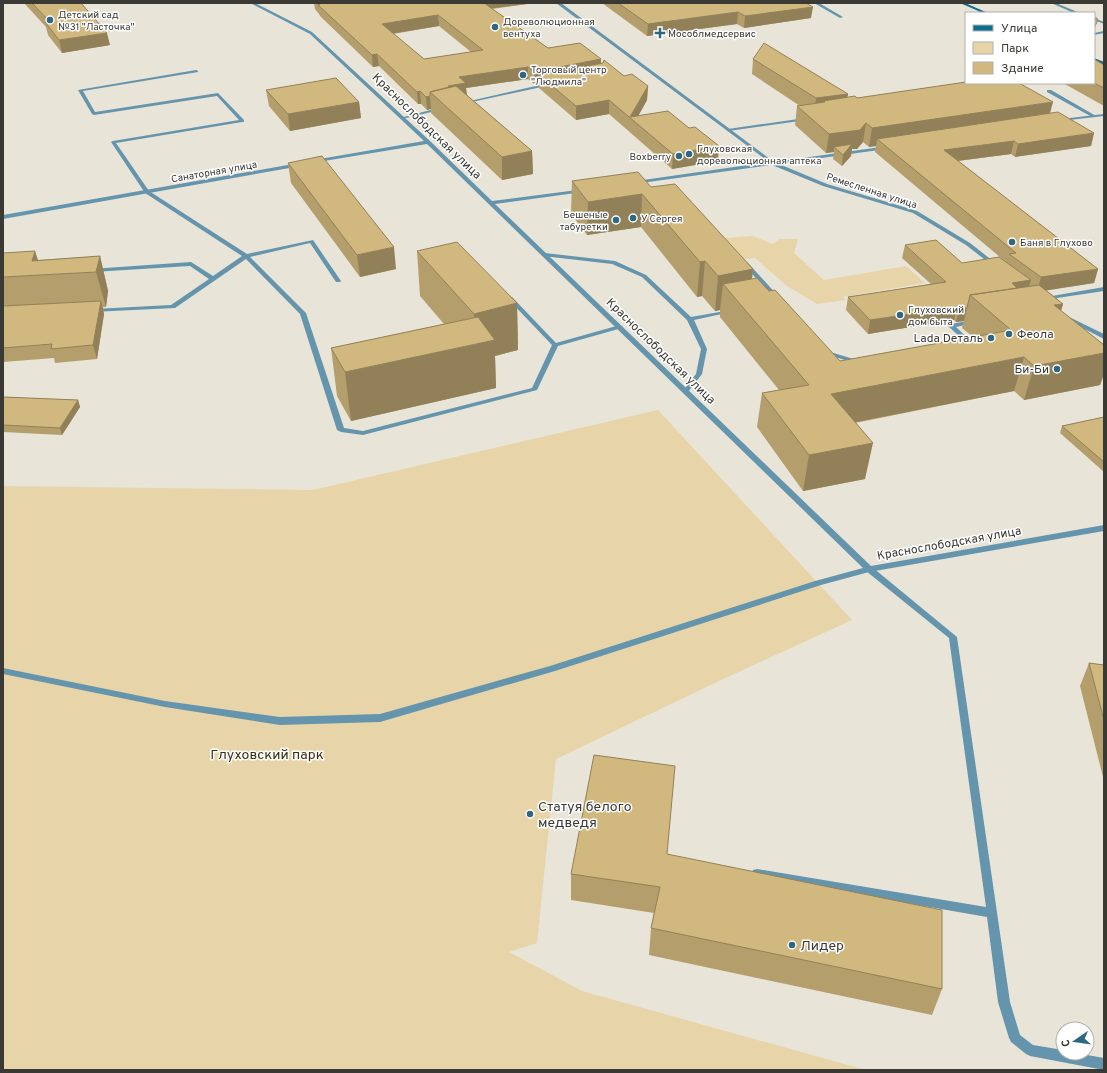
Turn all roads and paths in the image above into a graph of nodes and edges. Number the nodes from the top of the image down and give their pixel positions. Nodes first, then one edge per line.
1 (252, 3) edge
2 (558, 3) edge
3 (816, 3) edge
4 (962, 3) edge
5 (1053, 3) edge
6 (984, 12) edge
7 (1076, 12) edge
8 (841, 17) dead end
9 (1095, 60) edge
10 (1104, 64) edge
11 (196, 70) dead end
12 (553, 83) edge
13 (1049, 91) dead end
14 (454, 105) edge
15 (446, 107) edge
16 (1104, 115) edge
17 (1094, 116) junction
18 (402, 118) junction
19 (814, 118) edge
20 (1052, 122) edge
21 (728, 130) junction
22 (428, 142) junction
23 (890, 146) edge
24 (311, 163) edge
25 (303, 164) edge
26 (774, 164) junction
27 (632, 183) edge
28 (593, 189) edge
29 (147, 192) junction
30 (490, 203) junction
31 (3, 218) edge
32 (246, 256) junction
33 (545, 256) junction
34 (739, 257) edge
35 (997, 267) edge
36 (89, 270) edge
37 (213, 279) junction
38 (338, 281) dead end
39 (1104, 289) edge
40 (503, 292) edge
41 (773, 303) edge
42 (735, 310) edge
43 (88, 312) edge
44 (690, 319) junction
45 (982, 321) edge
46 (620, 327) junction
47 (1104, 336) edge
48 (555, 345) junction
49 (820, 347) edge
50 (970, 352) edge
51 (867, 365) edge
52 (686, 391) junction
53 (1104, 528) edge
54 (869, 569) junction
55 (3, 670) edge
56 (749, 871) edge
57 (992, 913) junction
58 (1104, 1064) edge

1 - 18 street, Краснослободская улица
2 - 21 street, Ремесленная улица
3 - 8 street
4 - 6 main road
5 - 7 street
9 - 10 main road
11 - 29 street
12 - 14 street
13 - 17 street
15 - 18 street
16 - 17 street
17 - 20 street
18 - 22 street, Краснослободская улица
19 - 21 street
21 - 26 street, Ремесленная улица
22 - 24 street
22 - 30 street, Краснослободская улица
23 - 26 street
25 - 29 street, Санаторная улица
26 - 27 street
26 - 35 street, Ремесленная улица
28 - 30 street
29 - 31 street, Санаторная улица
29 - 32 street
30 - 33 street, Краснослободская улица
32 - 37 street
32 - 38 street
32 - 48 street
33 - 44 street
33 - 46 street, Краснослободская улица
34 - 41 street
36 - 37 street
37 - 43 street
39 - 47 street
40 - 48 street
42 - 44 street
44 - 52 street
45 - 50 street
46 - 48 street
46 - 52 street, Краснослободская улица
49 - 51 street
52 - 54 street, Краснослободская улица
53 - 54 street, Краснослободская улица
54 - 55 street
54 - 57 street
56 - 57 street
57 - 58 street

